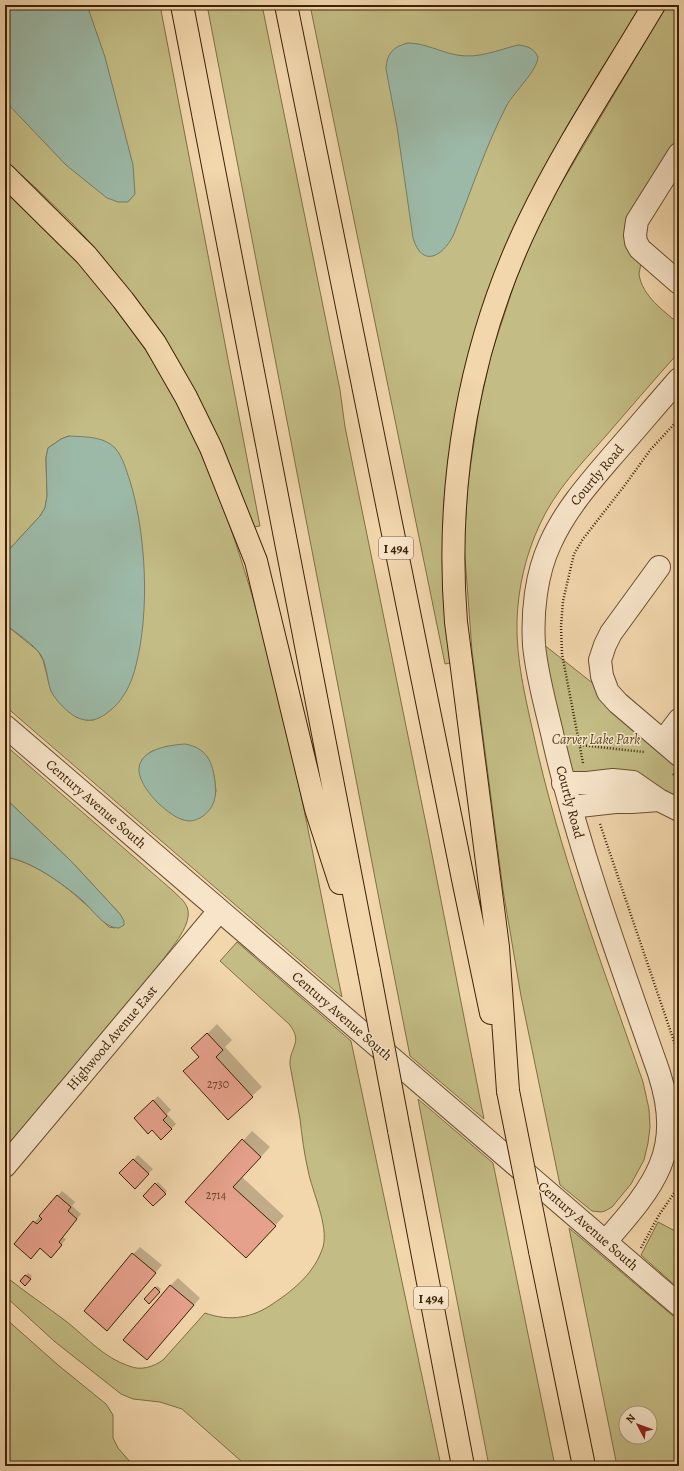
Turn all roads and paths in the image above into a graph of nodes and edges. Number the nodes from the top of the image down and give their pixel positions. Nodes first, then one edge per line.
1 (182, 5) edge
2 (286, 5) edge
3 (654, 5) edge
4 (679, 154) edge
5 (5, 175) edge
6 (679, 283) edge
7 (679, 379) edge
8 (679, 419) edge
9 (659, 567) dead end
10 (679, 720) edge
11 (5, 726) edge
12 (580, 745) junction
13 (665, 755) edge
14 (679, 779) edge
15 (587, 782) junction
16 (563, 783) junction
17 (659, 800) junction
18 (594, 804) junction
19 (570, 807) junction
20 (679, 810) edge
21 (219, 911) junction
22 (369, 971) junction
23 (679, 1056) edge
24 (508, 1091) junction
25 (5, 1166) edge
26 (679, 1186) edge
27 (606, 1241) junction
28 (633, 1264) junction
29 (679, 1305) edge
30 (463, 1466) edge
31 (584, 1466) edge

1 - 22 highway, I 494
2 - 24 highway, I 494
3 - 24 highway
4 - 6 street
5 - 22 highway
7 - 16 street, Courtly Road
8 - 12 path
9 - 13 street
10 - 13 street
11 - 21 street, Century Avenue South
12 - 13 path
12 - 15 path
13 - 14 path
15 - 16 street
15 - 17 street
16 - 19 street, Courtly Road
17 - 18 street
17 - 20 street
18 - 19 street
18 - 23 path
19 - 27 street, Courtly Road
21 - 25 street, Highwood Avenue East
21 - 27 street, Century Avenue South
22 - 30 highway, I 494, bridge
24 - 31 highway, I 494, bridge
26 - 28 path
27 - 28 street, Century Avenue South
28 - 29 street, Century Avenue South

